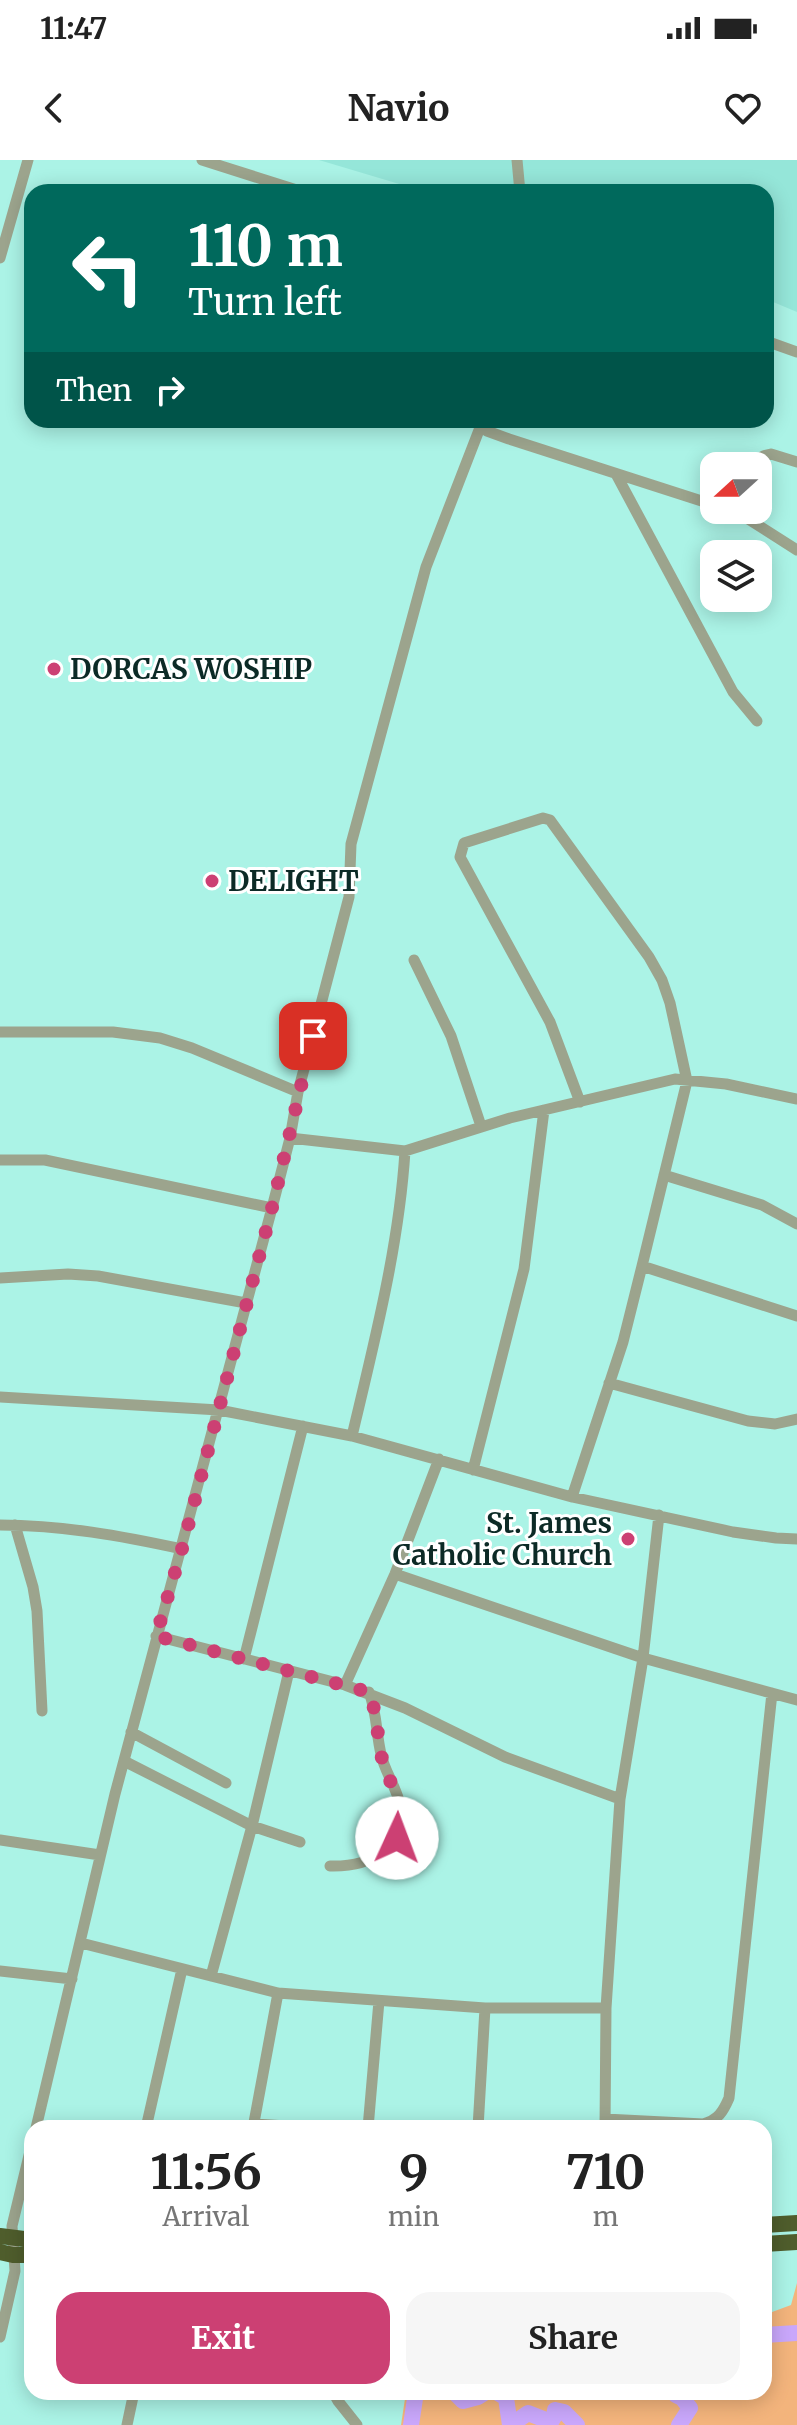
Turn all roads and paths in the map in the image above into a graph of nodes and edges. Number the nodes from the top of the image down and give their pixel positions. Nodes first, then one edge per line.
1 (28, 160) edge
2 (202, 160) edge
3 (517, 160) edge
4 (278, 184) edge
5 (519, 184) edge
6 (0, 258) edge
7 (774, 344) edge
8 (797, 352) edge
9 (479, 428) edge
10 (485, 428) edge
11 (772, 454) edge
12 (797, 462) edge
13 (616, 474) junction
14 (700, 501) edge
15 (757, 524) edge
16 (797, 550) edge
17 (757, 721) dead end
18 (414, 960) dead end
19 (0, 1032) edge
20 (687, 1081) junction
21 (298, 1092) junction
22 (797, 1099) edge
23 (580, 1102) junction
24 (544, 1110) junction
25 (481, 1126) junction
26 (290, 1138) junction
27 (405, 1151) junction
28 (0, 1160) edge
29 (664, 1175) junction
30 (272, 1208) junction
31 (797, 1224) edge
32 (642, 1266) junction
33 (0, 1278) edge
34 (246, 1303) junction
35 (797, 1316) edge
36 (609, 1383) junction
37 (0, 1397) edge
38 (219, 1410) junction
39 (797, 1419) edge
40 (303, 1426) junction
41 (352, 1436) junction
42 (439, 1459) junction
43 (473, 1470) junction
44 (572, 1497) junction
45 (659, 1515) junction
46 (0, 1525) edge
47 (15, 1525) junction
48 (797, 1539) edge
49 (182, 1549) junction
50 (395, 1574) junction
51 (156, 1636) junction
52 (643, 1658) junction
53 (244, 1659) junction
54 (289, 1671) junction
55 (345, 1685) junction
56 (369, 1692) junction
57 (772, 1693) junction
58 (797, 1700) edge
59 (42, 1711) dead end
60 (131, 1732) junction
61 (124, 1761) junction
62 (226, 1783) dead end
63 (620, 1799) junction
64 (252, 1826) junction
65 (0, 1840) edge
66 (300, 1842) dead end
67 (100, 1855) junction
68 (330, 1866) dead end
69 (81, 1943) junction
70 (182, 1969) junction
71 (0, 1971) edge
72 (211, 1976) junction
73 (72, 1979) junction
74 (278, 1993) junction
75 (379, 2001) junction
76 (485, 2008) junction
77 (606, 2008) junction
78 (38, 2120) edge
79 (148, 2120) edge
80 (255, 2120) edge
81 (369, 2120) edge
82 (478, 2120) edge
83 (605, 2120) edge
84 (715, 2120) edge
85 (24, 2176) edge
86 (797, 2223) edge
87 (772, 2225) edge
88 (797, 2242) edge
89 (772, 2244) edge
90 (7, 2246) edge
91 (0, 2337) edge
92 (132, 2400) edge
93 (337, 2400) edge
94 (127, 2425) edge
95 (357, 2425) edge

1 - 6 street
2 - 4 street
3 - 5 street
7 - 8 street
9 - 21 street
10 - 13 street
11 - 12 street
13 - 14 street
13 - 17 street
15 - 16 street
18 - 25 street
19 - 21 street
20 - 22 street
20 - 23 street
20 - 23 street
20 - 29 street
21 - 26 street
23 - 24 street
24 - 25 street
24 - 43 street
25 - 27 street
26 - 27 street
26 - 30 street
27 - 41 street
28 - 30 street
29 - 31 street
29 - 32 street
30 - 34 street
32 - 35 street
32 - 36 street
33 - 34 street
34 - 38 street
36 - 39 street
36 - 44 street
37 - 38 street
38 - 40 street
38 - 49 street
40 - 41 street
40 - 53 street
41 - 42 street
42 - 43 street
42 - 50 street
43 - 44 street
44 - 45 street
45 - 48 street
45 - 52 street
46 - 47 street
47 - 49 street
47 - 59 street
49 - 51 street
50 - 52 street
50 - 55 street
51 - 53 street
51 - 60 street
52 - 57 street
52 - 63 street
53 - 54 street
54 - 55 street
54 - 64 street
55 - 56 street
56 - 63 street
56 - 68 street
57 - 58 street
57 - 84 street
60 - 61 street
60 - 62 street
61 - 64 street
61 - 67 street
63 - 77 street
64 - 66 street
64 - 72 street
65 - 67 street
67 - 69 street
69 - 70 street
69 - 73 street
70 - 72 street
70 - 79 street
71 - 73 street
72 - 74 street
73 - 78 street
74 - 75 street
74 - 80 street
75 - 76 street
75 - 81 street
76 - 77 street
76 - 82 street
77 - 83 street
85 - 90 street
86 - 87 highway
88 - 89 highway
90 - 91 street
92 - 94 street
93 - 95 street

